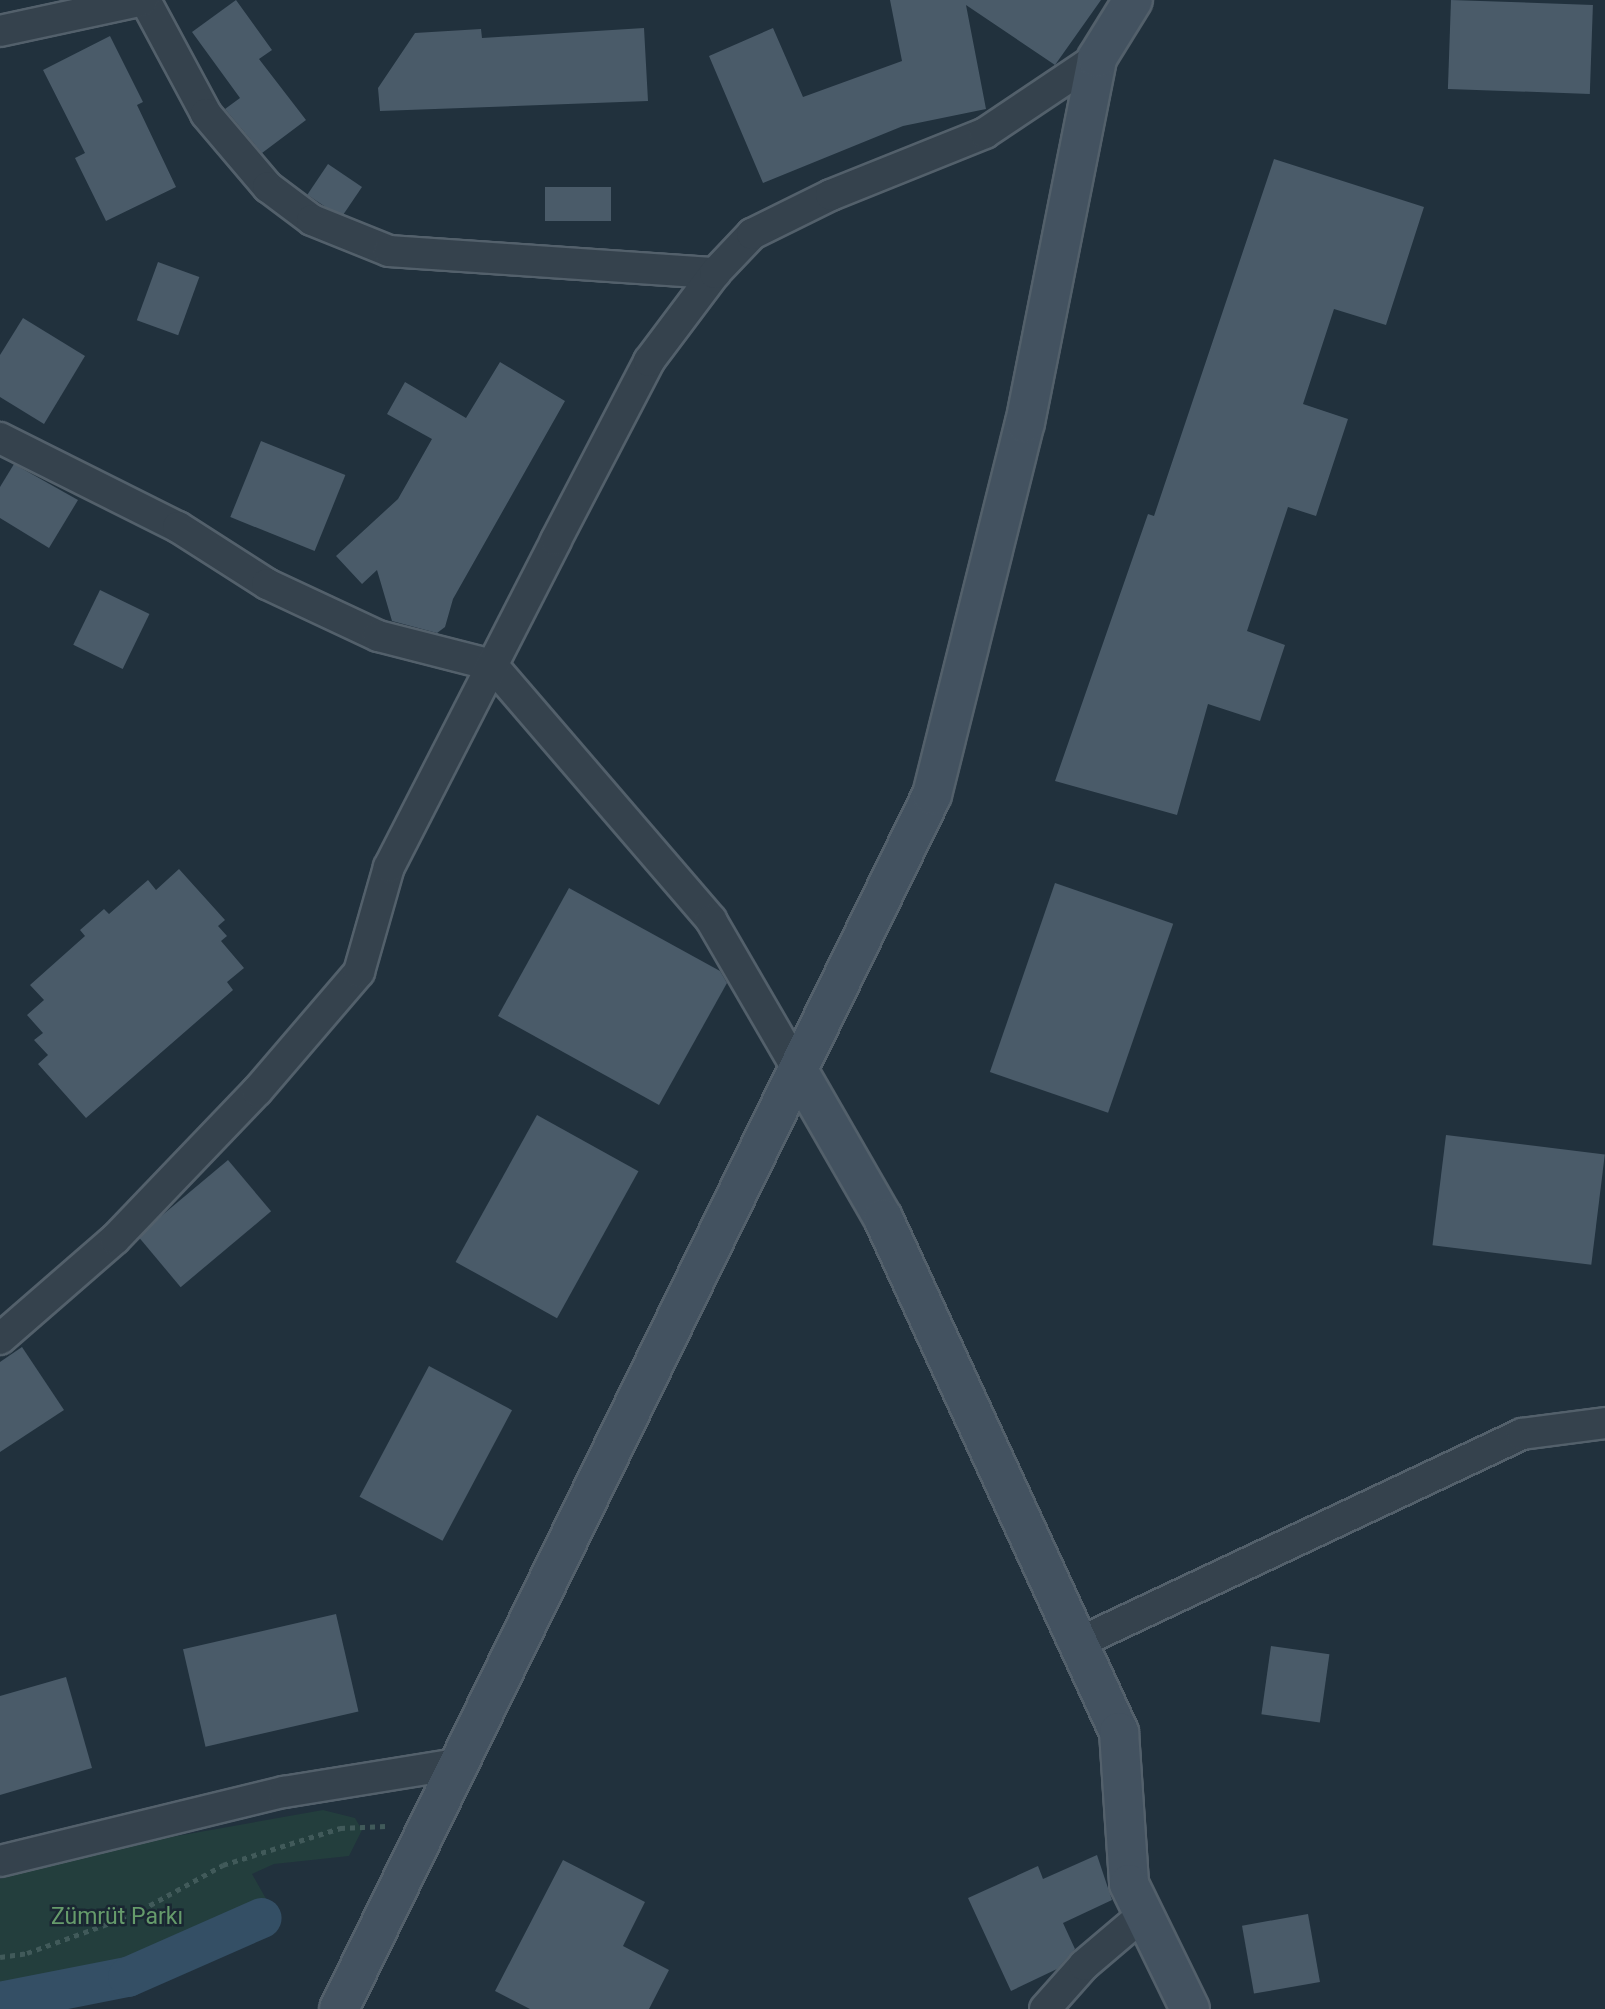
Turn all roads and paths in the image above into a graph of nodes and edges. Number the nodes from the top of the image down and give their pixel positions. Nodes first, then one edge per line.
1 (144, 0) edge
2 (1133, 0) edge
3 (0, 31) edge
4 (1097, 58) junction
5 (715, 273) junction
6 (0, 438) edge
7 (492, 666) junction
8 (799, 1072) junction
9 (0, 1339) edge
10 (1605, 1423) edge
11 (1078, 1643) junction
12 (457, 1764) junction
13 (422, 1836) junction
14 (0, 1861) edge
15 (1144, 1914) junction
16 (0, 1957) edge
17 (339, 2009) edge
18 (1045, 2009) edge
19 (1190, 2009) edge

1 - 3 street
1 - 5 street
2 - 4 street
4 - 5 street
4 - 8 street
5 - 7 street
6 - 7 street
7 - 8 street
7 - 9 street
8 - 11 street
8 - 12 street
10 - 11 street
11 - 15 street
12 - 13 street
12 - 14 street
13 - 16 path
13 - 17 street
15 - 18 street
15 - 19 street

